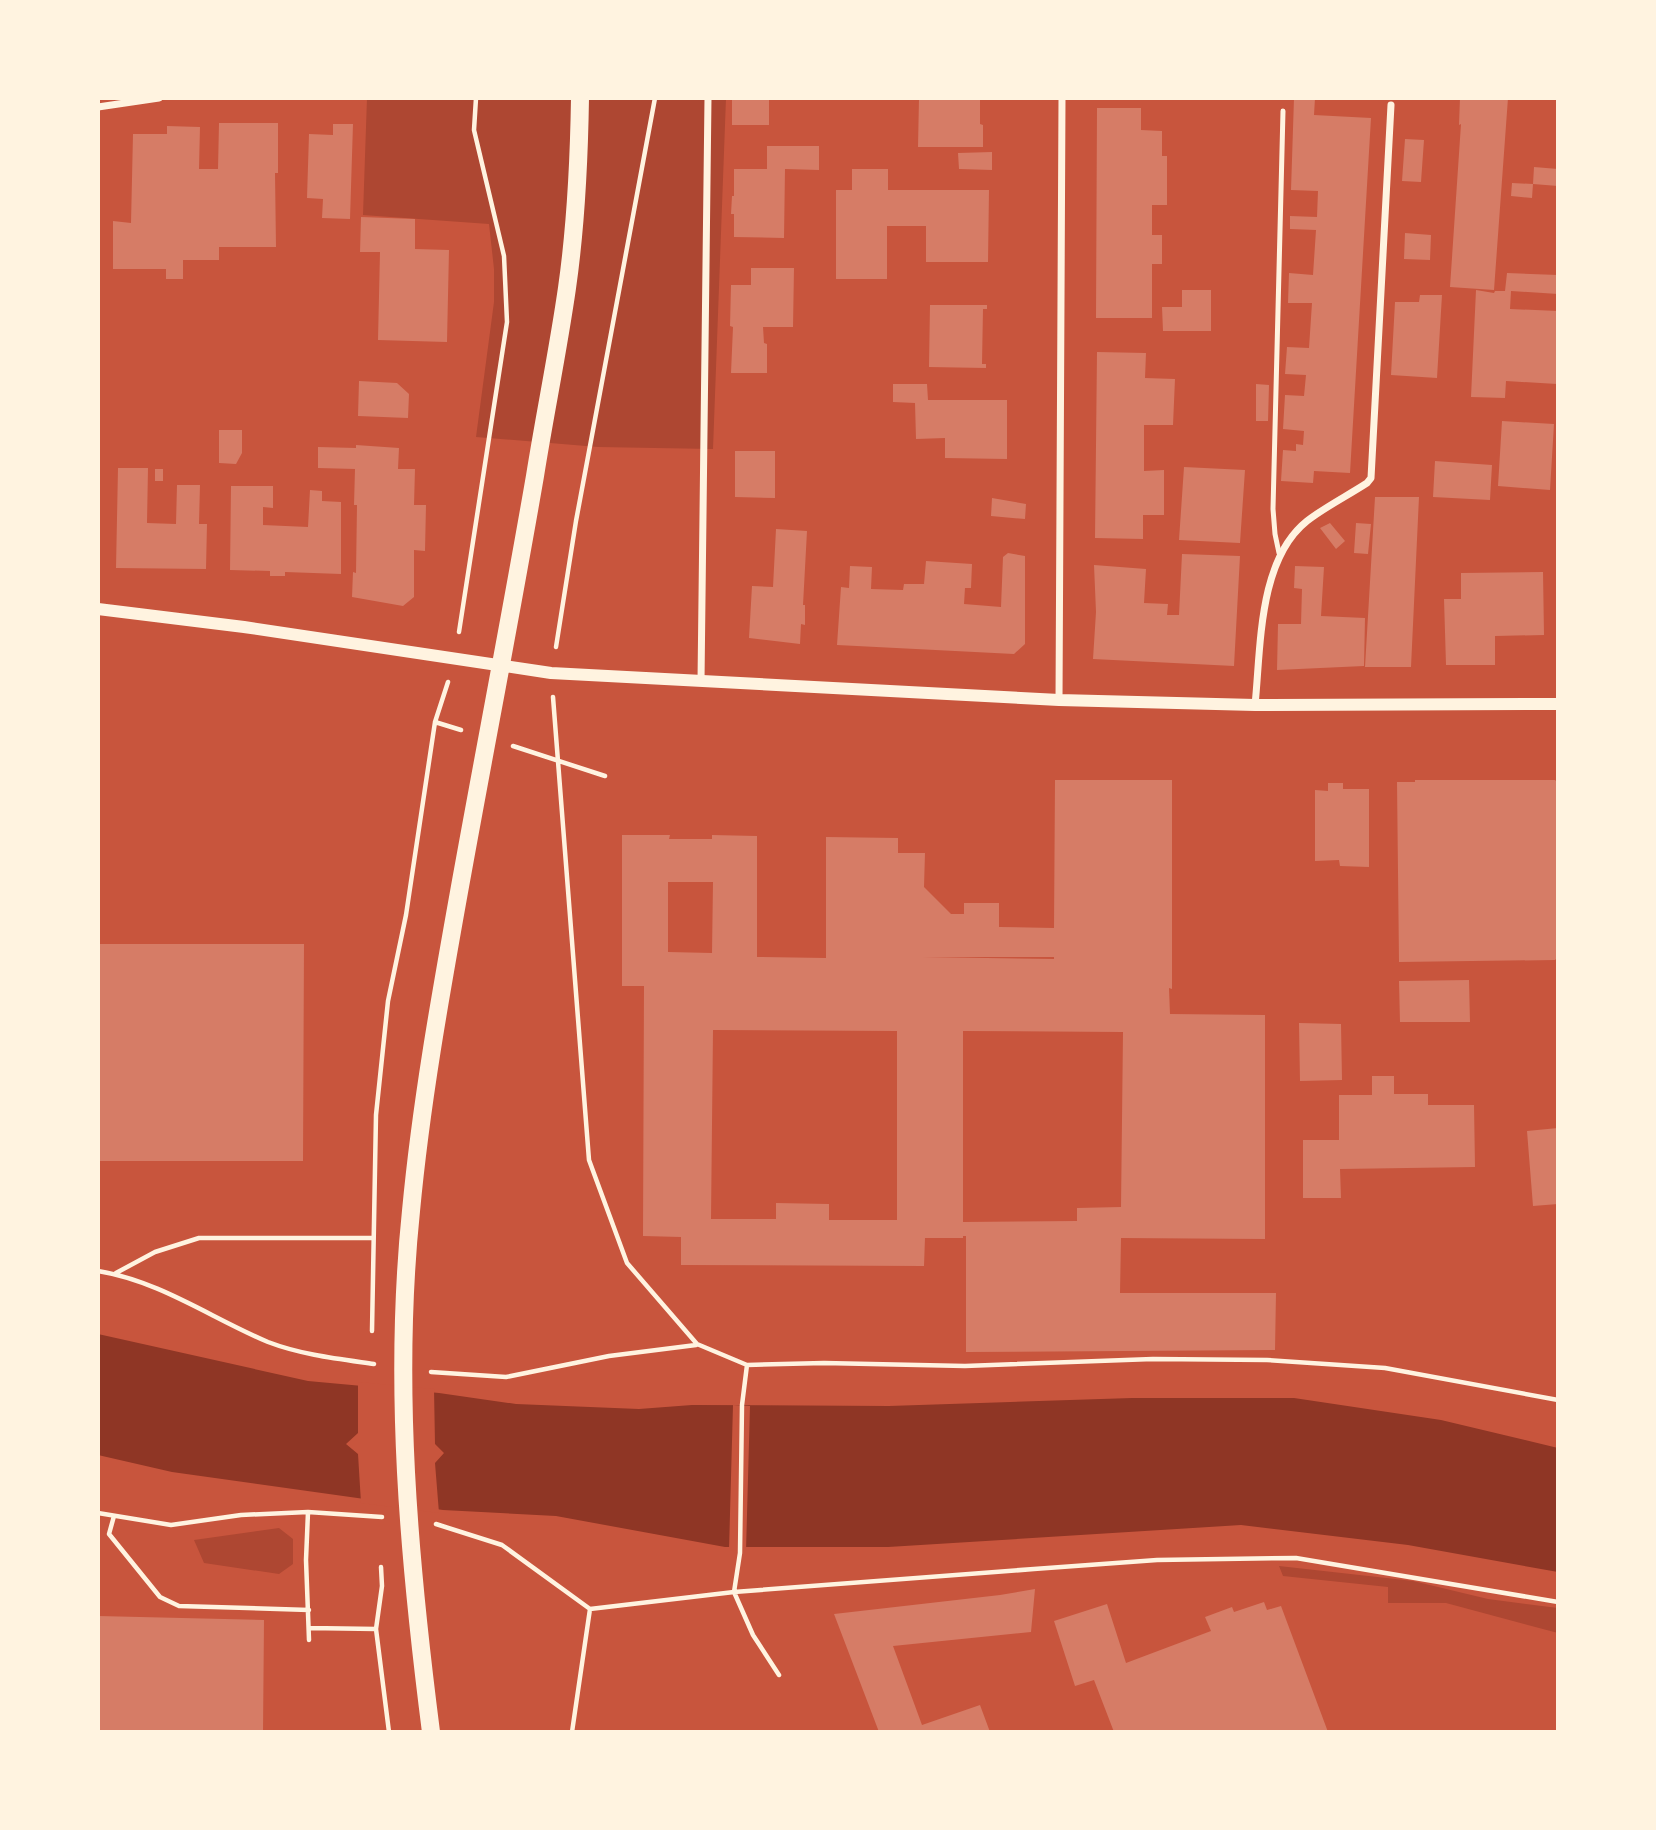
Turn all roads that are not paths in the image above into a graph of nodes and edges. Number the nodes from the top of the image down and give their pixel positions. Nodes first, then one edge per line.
1 (159, 98) edge
2 (580, 98) edge
3 (708, 98) edge
4 (1062, 98) edge
5 (1391, 105) dead end
6 (98, 107) edge
7 (1283, 111) dead end
8 (1279, 553) junction
9 (98, 609) edge
10 (502, 666) junction
11 (701, 681) junction
12 (1059, 700) junction
13 (1558, 704) edge
14 (1255, 705) junction
15 (431, 1732) edge

1 - 6 street
2 - 10 main road
3 - 11 street
4 - 12 street
5 - 8 street
7 - 8 lane
8 - 14 street
9 - 10 street
10 - 11 street
10 - 15 main road
11 - 12 street
12 - 14 street
13 - 14 street

